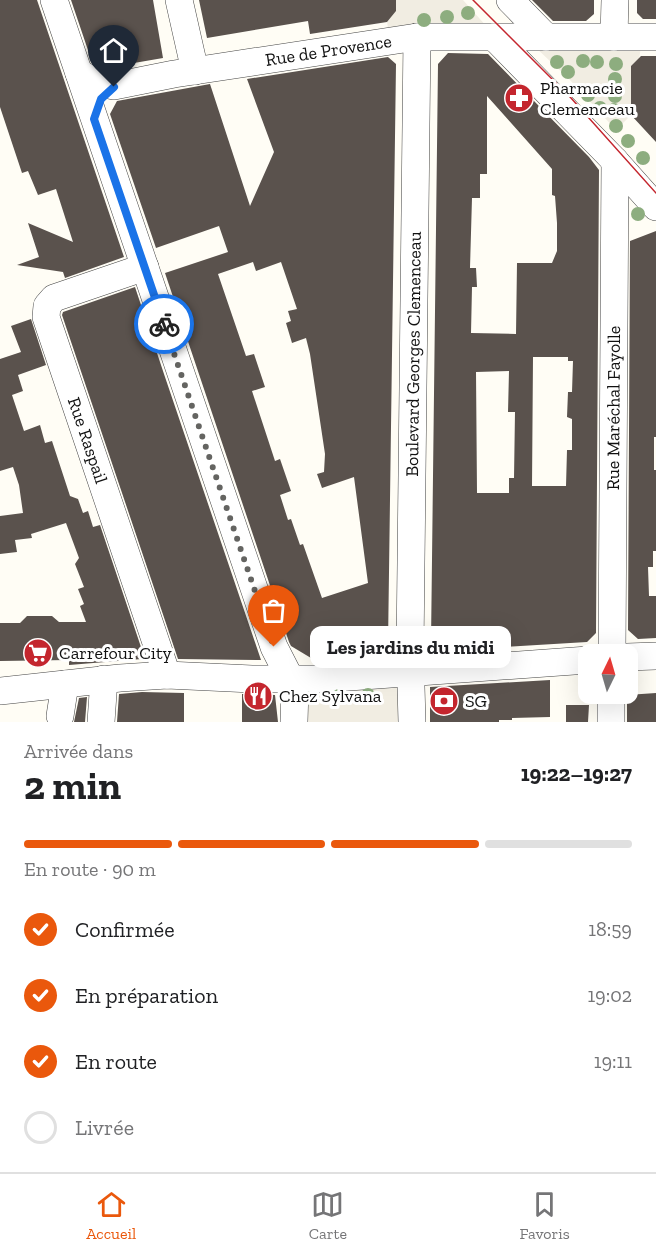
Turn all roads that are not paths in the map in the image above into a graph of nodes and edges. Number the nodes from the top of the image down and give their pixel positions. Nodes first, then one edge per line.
1 (54, 0) edge
2 (179, 0) edge
3 (510, 0) edge
4 (615, 0) edge
5 (417, 37) junction
6 (494, 37) junction
7 (546, 37) junction
8 (614, 37) junction
9 (656, 37) edge
10 (195, 71) junction
11 (78, 72) junction
12 (114, 87) junction
13 (94, 119) junction
14 (615, 161) junction
15 (656, 207) edge
16 (145, 267) junction
17 (612, 644) edge
18 (656, 656) edge
19 (638, 657) edge
20 (578, 661) edge
21 (412, 674) junction
22 (167, 675) junction
23 (104, 679) junction
24 (291, 680) junction
25 (65, 684) junction
26 (0, 690) edge
27 (611, 704) edge
28 (60, 716) dead end
29 (101, 722) edge
30 (294, 722) edge
31 (412, 722) edge
32 (611, 722) edge

1 - 11 street
2 - 10 street
3 - 7 street
4 - 8 street
5 - 6 street, Rue de Provence
5 - 10 street, Rue de Provence
5 - 21 street, Boulevard Georges Clemenceau
6 - 7 street, Rue de Provence
6 - 14 street
7 - 8 street, Rue de Provence
8 - 9 street, Rue de Provence
10 - 12 street, Rue de Provence
11 - 12 street
11 - 13 street
12 - 13 street
13 - 16 street
14 - 15 street
14 - 17 street, Rue Maréchal Fayolle
16 - 22 street, Rue Raspail
16 - 24 street
18 - 19 street
20 - 21 street
21 - 24 street
21 - 31 street, Boulevard Georges Clemenceau
22 - 23 street
22 - 24 street
23 - 25 street
23 - 29 street
24 - 30 street
25 - 26 street
25 - 28 street
27 - 32 street

